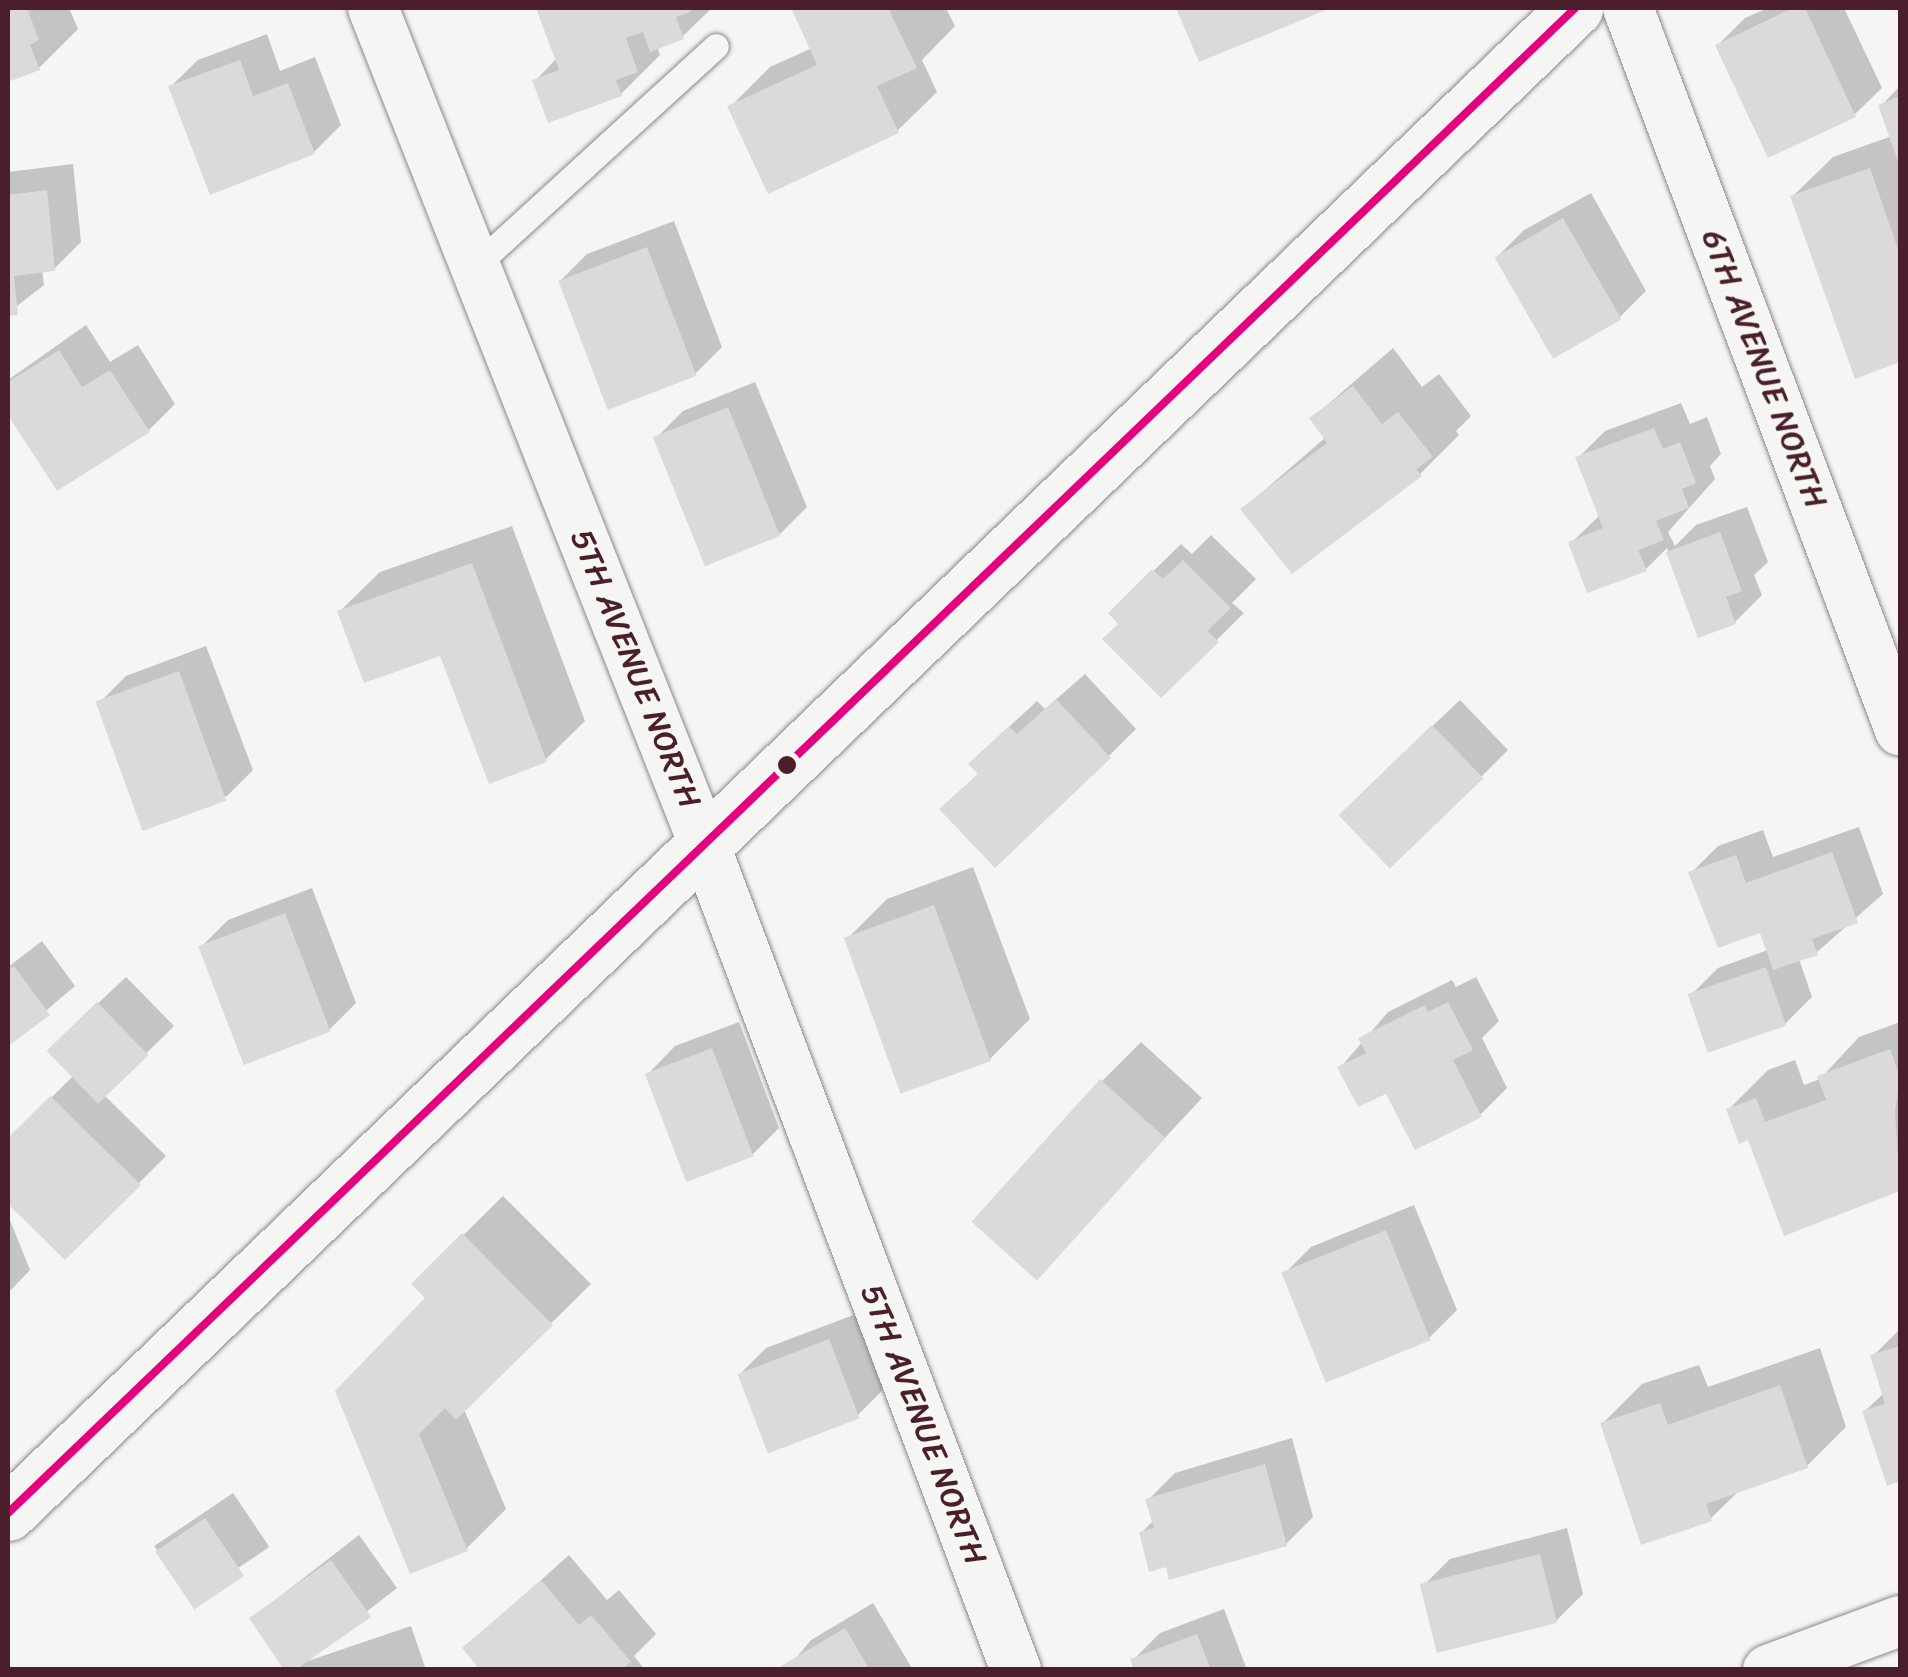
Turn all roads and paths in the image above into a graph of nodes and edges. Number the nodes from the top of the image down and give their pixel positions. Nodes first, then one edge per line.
1 (373, 8) edge
2 (1574, 8) edge
3 (1628, 8) edge
4 (716, 46) dead end
5 (475, 266) junction
6 (1900, 730) edge
7 (706, 849) junction
8 (8, 1513) edge
9 (1900, 1621) edge
10 (1016, 1670) edge
11 (1768, 1670) edge

1 - 5 street, 5TH AVENUE NORTH
2 - 7 street
3 - 6 street, 6TH AVENUE NORTH
4 - 5 lane
5 - 7 street, 5TH AVENUE NORTH
7 - 8 street
7 - 10 street, 5TH AVENUE NORTH
9 - 11 street

